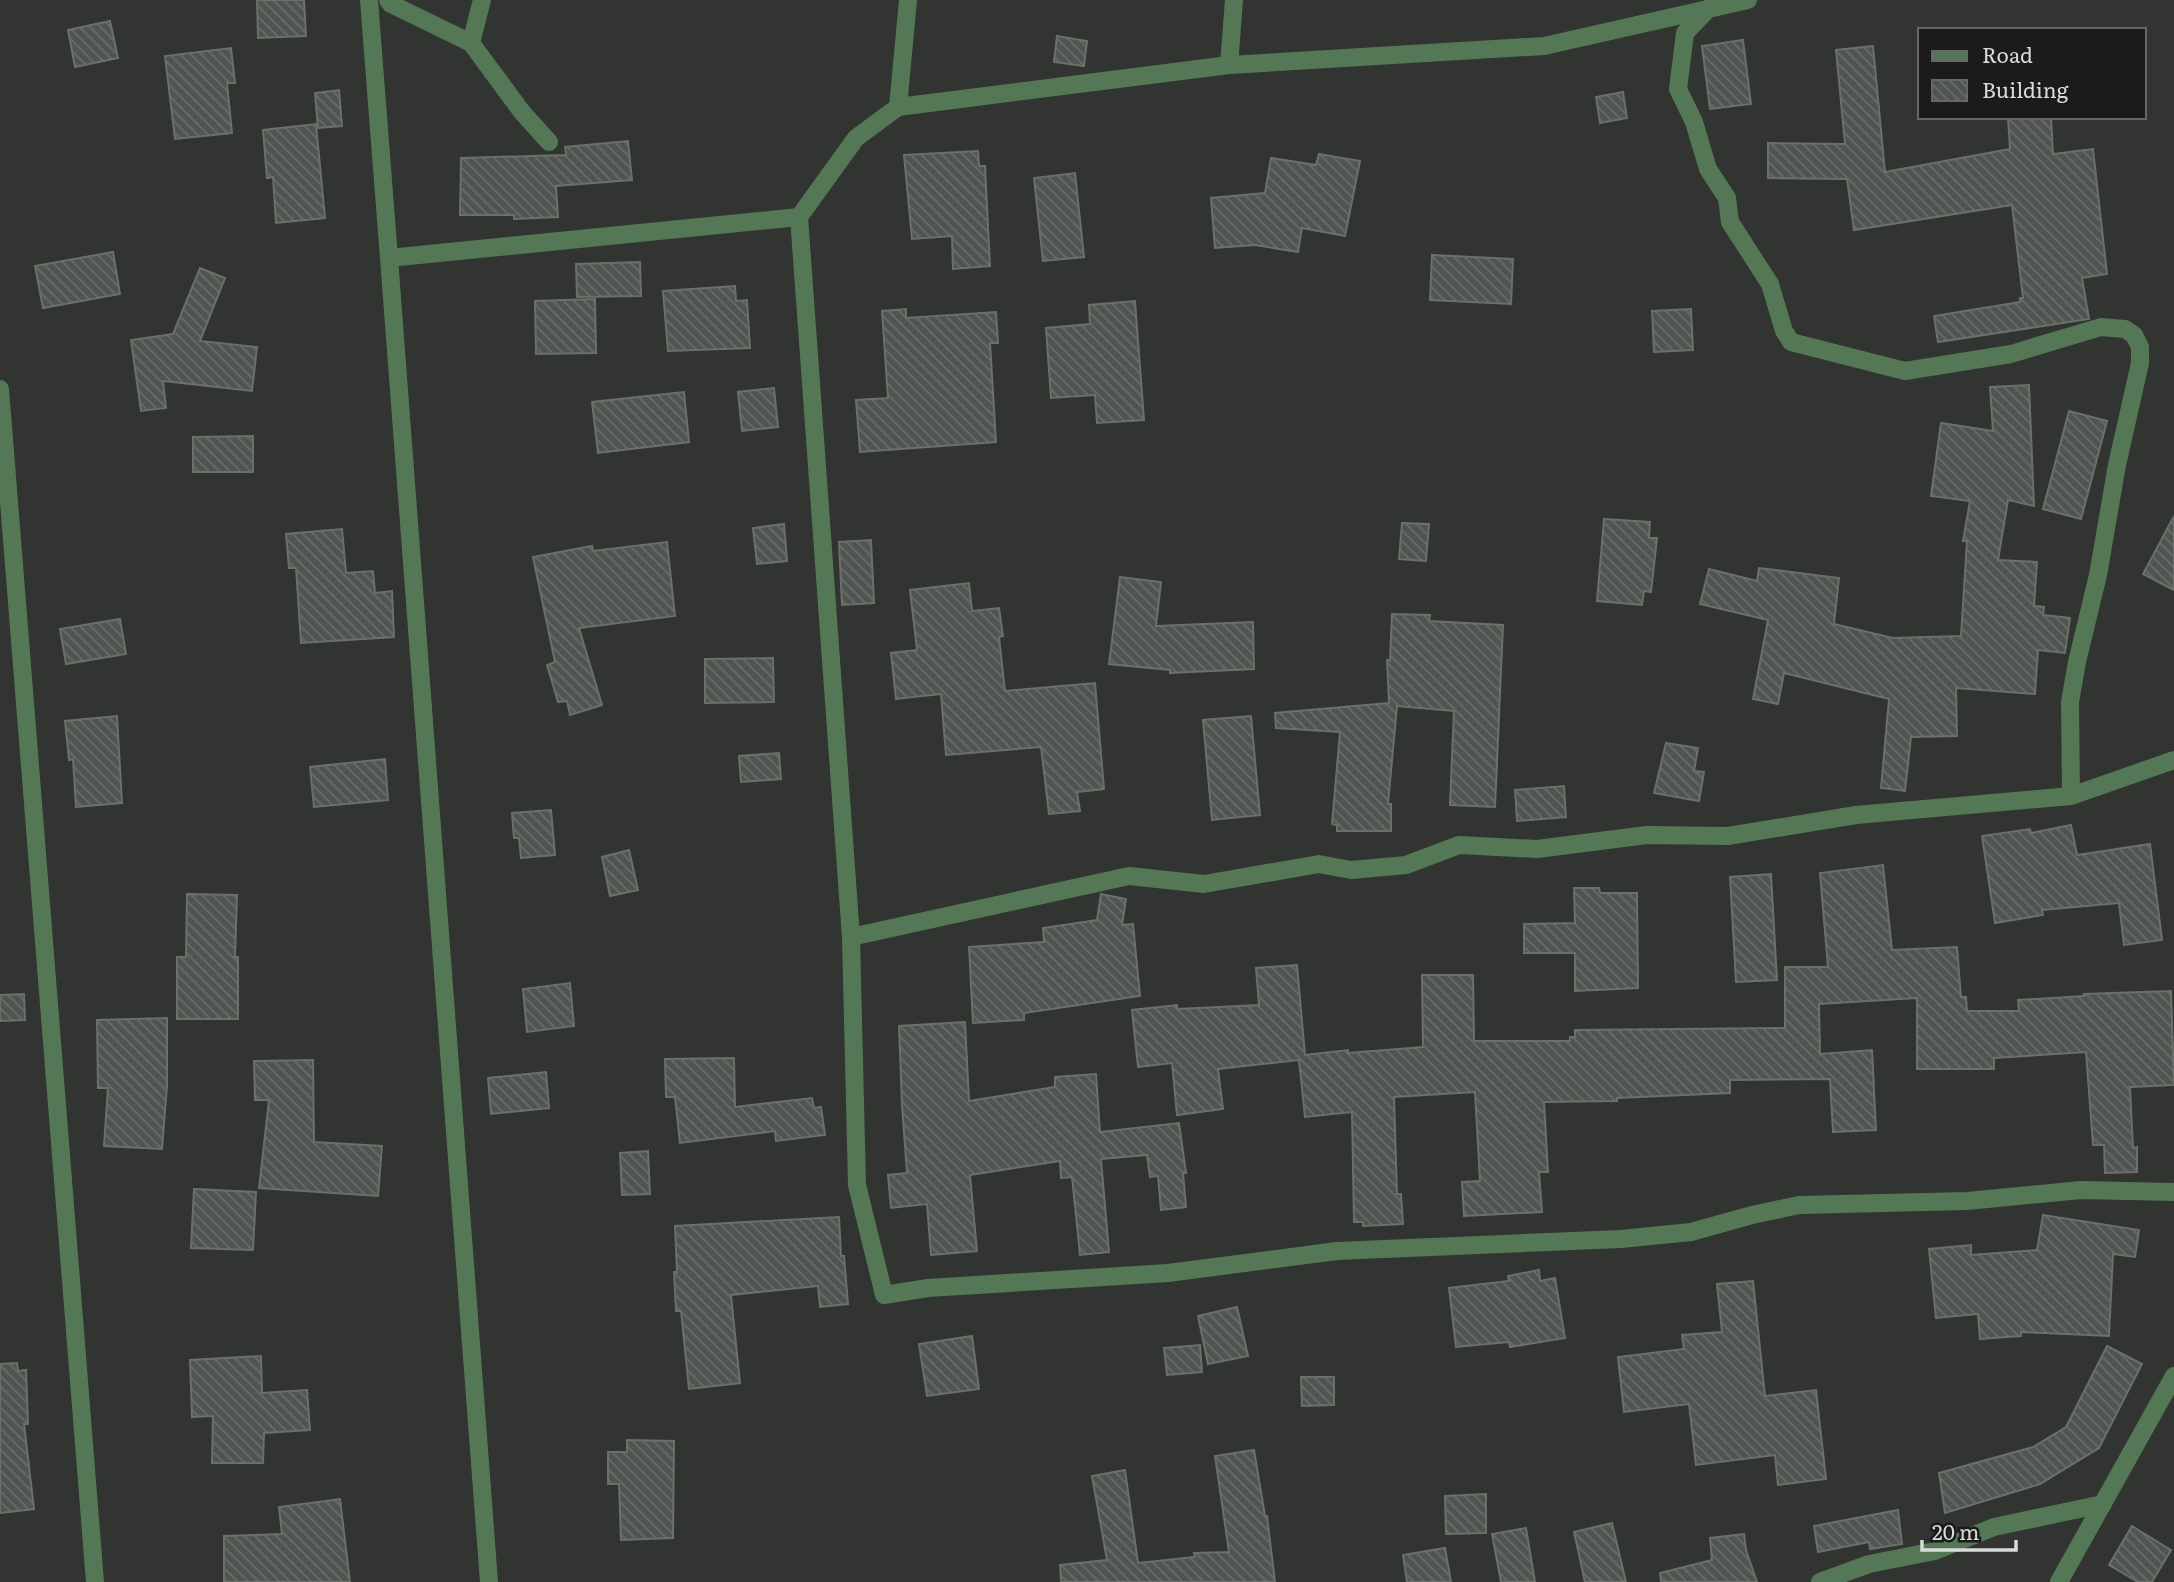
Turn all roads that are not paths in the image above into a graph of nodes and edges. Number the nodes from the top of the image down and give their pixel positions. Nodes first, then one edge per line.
1 (369, 0) edge
2 (388, 0) edge
3 (482, 0) edge
4 (908, 0) edge
5 (1234, 0) edge
6 (1748, 0) edge
7 (1709, 8) junction
8 (471, 43) junction
9 (1229, 65) junction
10 (898, 107) junction
11 (549, 142) dead end
12 (799, 217) junction
13 (389, 258) junction
14 (0, 389) edge
15 (2174, 760) edge
16 (2071, 796) junction
17 (851, 937) junction
18 (2174, 1192) edge
19 (2172, 1383) edge
20 (2104, 1504) junction
21 (95, 1582) edge
22 (489, 1582) edge
23 (1820, 1582) edge
24 (2059, 1582) edge

1 - 13 street
2 - 8 street
3 - 8 street
4 - 10 street
5 - 9 street
6 - 7 street
7 - 9 street
7 - 16 street
8 - 11 street
9 - 10 street
10 - 12 street
12 - 13 street
12 - 17 street
13 - 22 street
14 - 21 street
15 - 16 street
16 - 17 street
17 - 18 street
19 - 20 street
20 - 23 street
20 - 24 street

